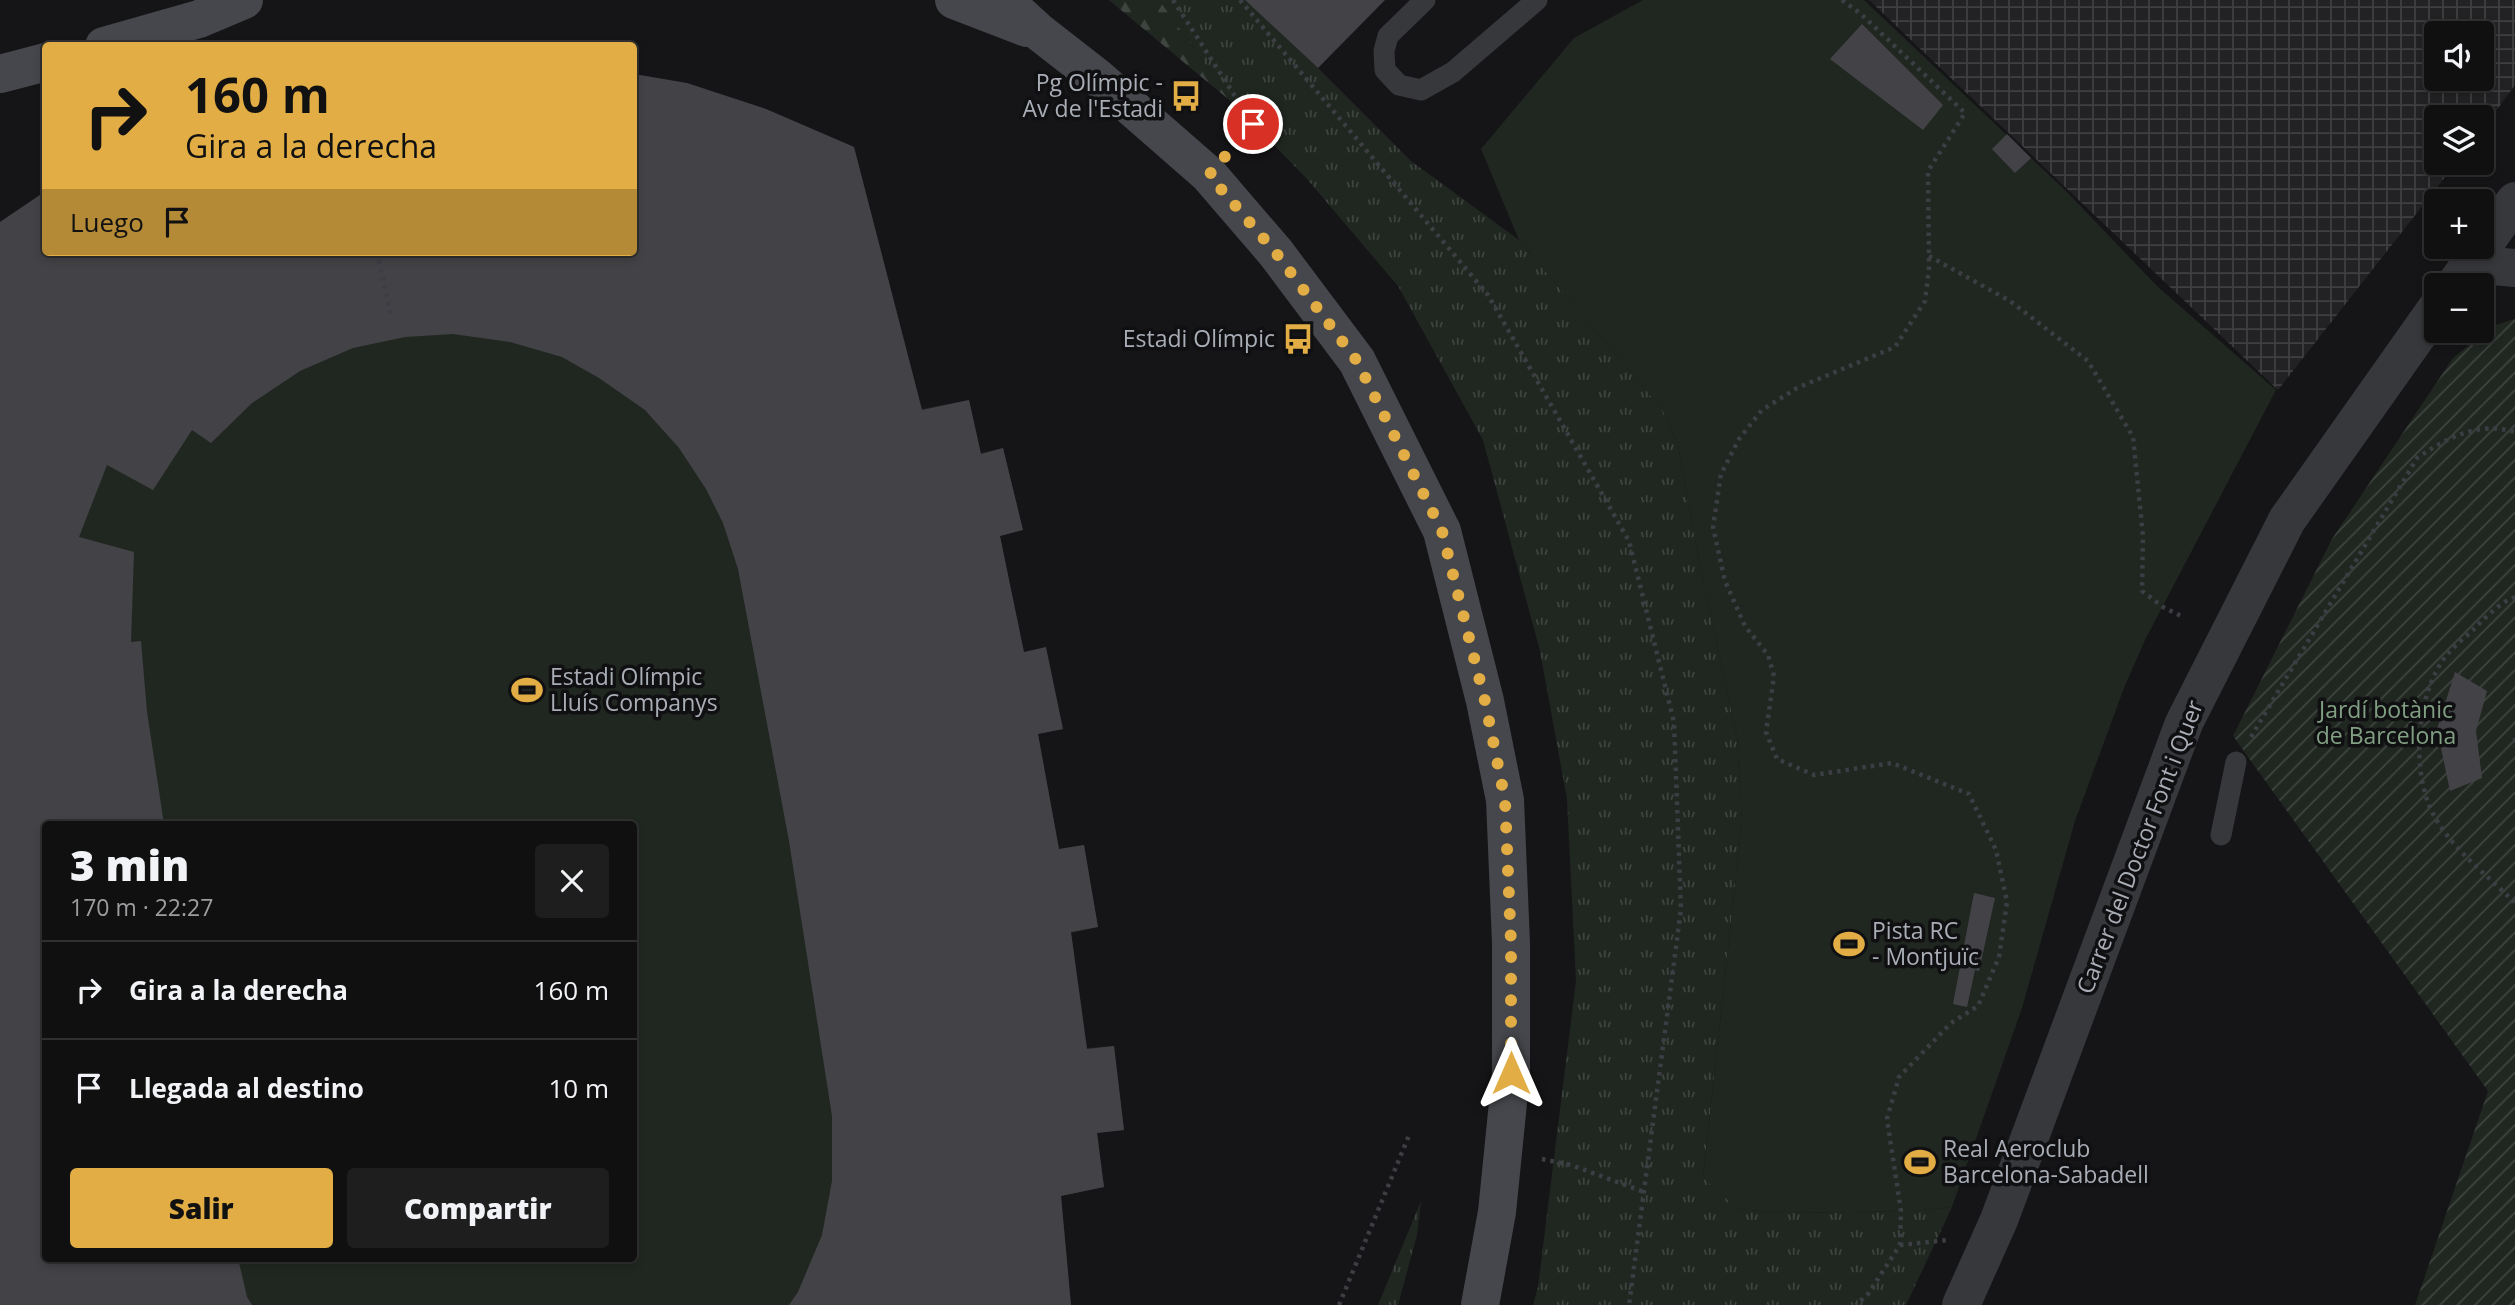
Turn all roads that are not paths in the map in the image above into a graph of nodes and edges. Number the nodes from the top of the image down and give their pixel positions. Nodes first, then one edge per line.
1 (244, 0) edge
2 (954, 0) edge
3 (1004, 0) edge
4 (1424, 0) edge
5 (1536, 0) edge
6 (1039, 32) junction
7 (118, 42) edge
8 (42, 63) edge
9 (0, 74) edge
10 (2515, 201) edge
11 (2515, 268) edge
12 (2464, 273) edge
13 (2478, 273) edge
14 (2424, 326) edge
15 (2236, 762) road end
16 (2221, 835) dead end
17 (1480, 1305) edge
18 (1961, 1305) edge

1 - 7 street
2 - 6 street
3 - 6 street
4 - 5 lane
6 - 17 street
8 - 9 street
10 - 12 street
11 - 13 street
14 - 18 street, Carrer del Doctor Font i Quer
15 - 16 lane

